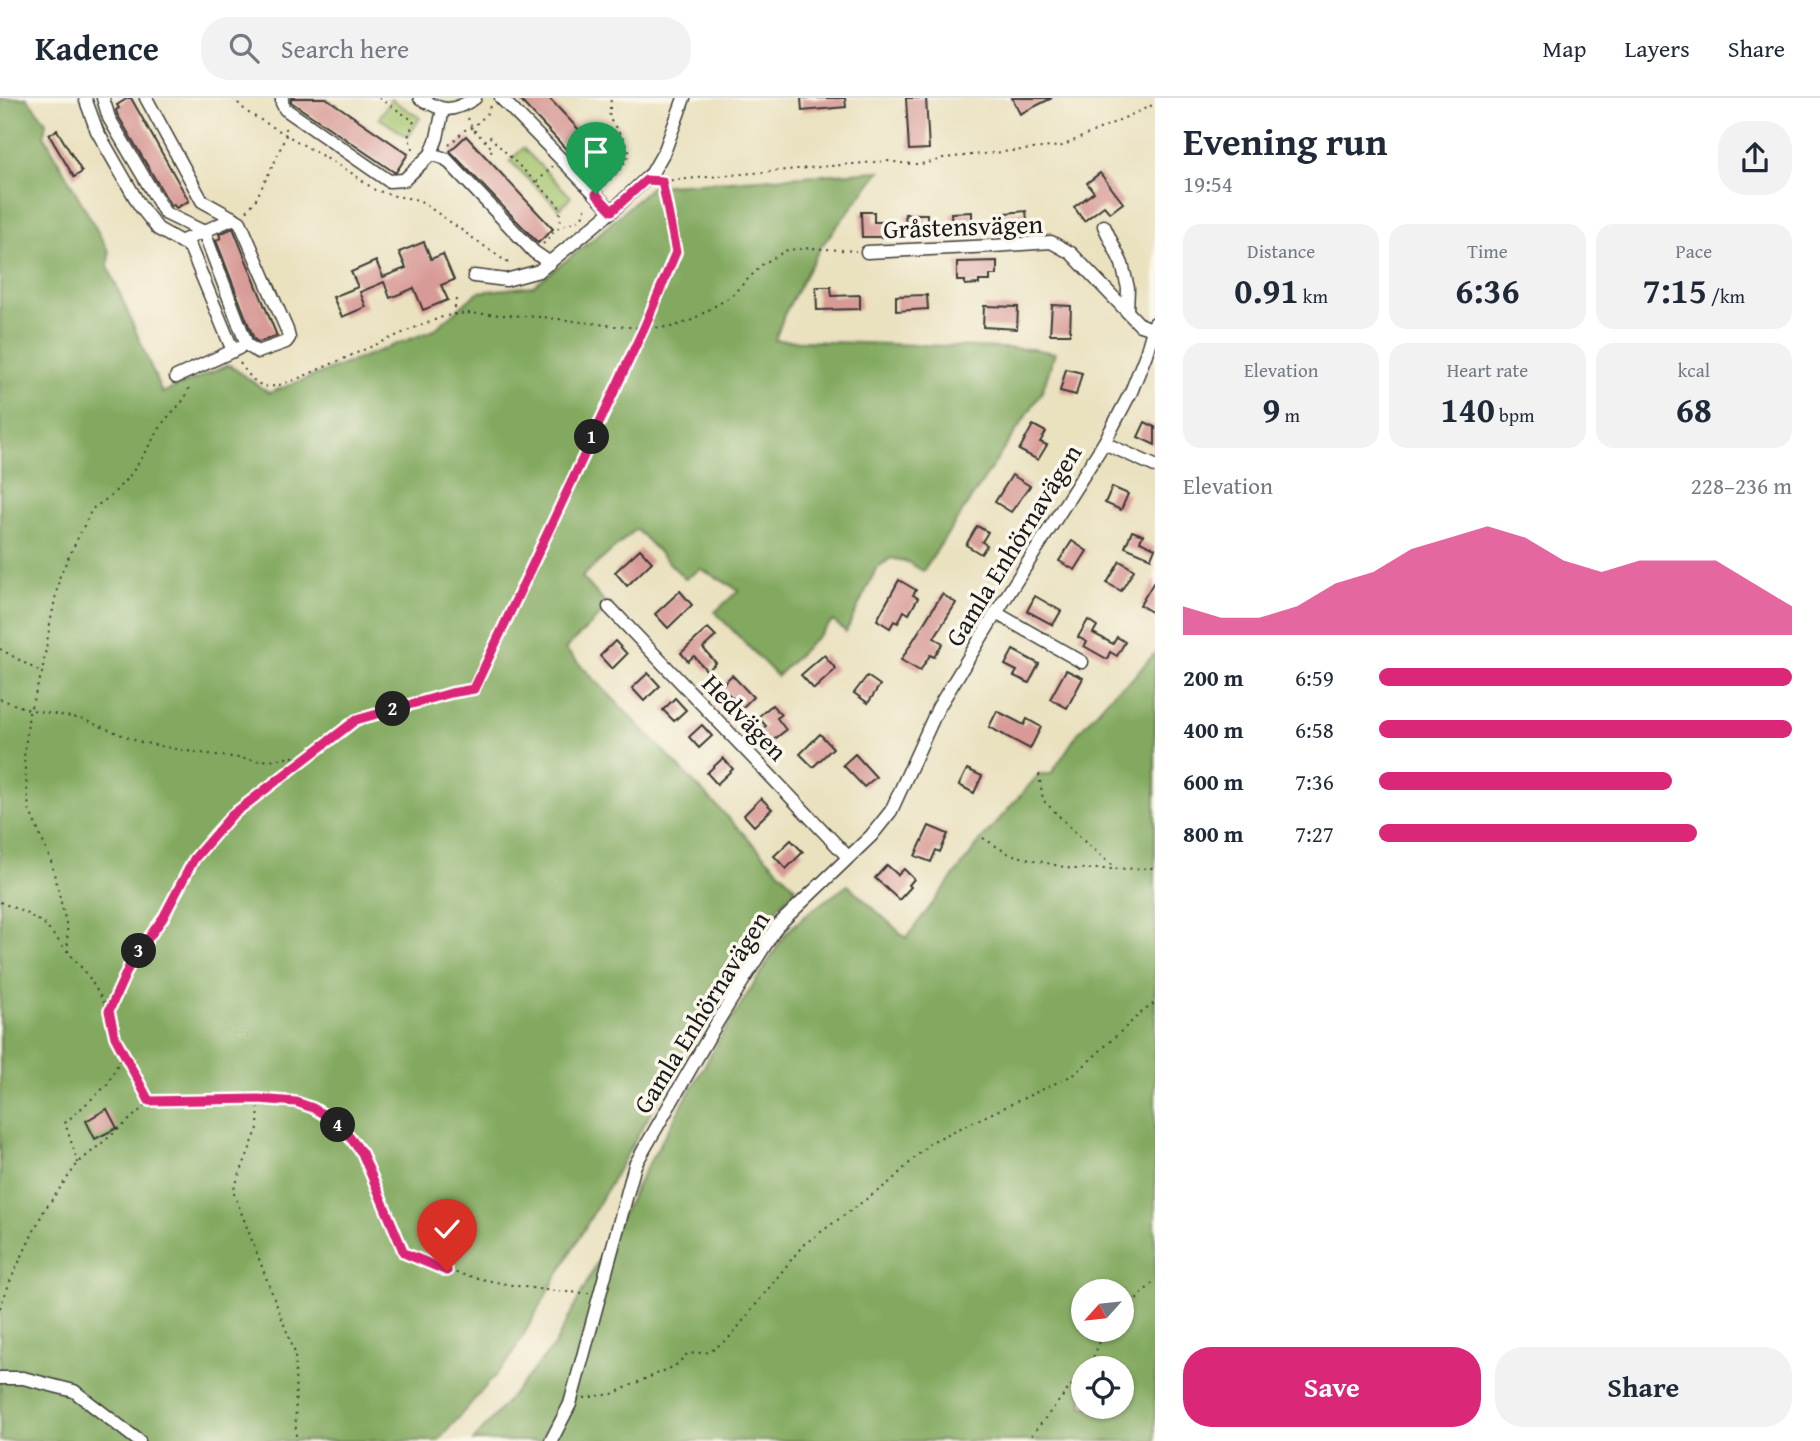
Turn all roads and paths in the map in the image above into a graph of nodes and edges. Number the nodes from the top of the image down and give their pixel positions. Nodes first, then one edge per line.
1 (85, 98) edge
2 (146, 98) edge
3 (233, 98) edge
4 (282, 98) edge
5 (379, 98) edge
6 (420, 98) edge
7 (475, 98) edge
8 (494, 98) edge
9 (501, 98) edge
10 (611, 98) edge
11 (684, 98) edge
12 (384, 99) edge
13 (107, 100) edge
14 (1155, 104) edge
15 (443, 109) junction
16 (609, 118) dead end
17 (472, 128) junction
18 (116, 130) junction
19 (286, 135) junction
20 (408, 137) dead end
21 (101, 138) junction
22 (485, 141) junction
23 (488, 154) dead end
24 (435, 155) junction
25 (561, 158) junction
26 (646, 180) junction
27 (662, 181) junction
28 (536, 183) junction
29 (612, 211) junction
30 (234, 218) junction
31 (1104, 226) dead end
32 (561, 227) dead end
33 (204, 232) junction
34 (180, 242) junction
35 (867, 252) joint
36 (550, 263) junction
37 (474, 276) dead end
38 (525, 276) junction
39 (456, 299) dead end
40 (1127, 312) junction
41 (454, 316) junction
42 (1154, 326) edge
43 (644, 328) junction
44 (247, 345) junction
45 (236, 356) junction
46 (190, 371) junction
47 (176, 377) dead end
48 (1104, 443) junction
49 (1155, 466) edge
50 (609, 607) dead end
51 (996, 613) junction
52 (0, 649) edge
53 (1082, 662) dead end
54 (42, 673) junction
55 (0, 699) edge
56 (30, 709) junction
57 (309, 755) junction
58 (1039, 774) dead end
59 (983, 838) dead end
60 (849, 857) junction
61 (1155, 868) edge
62 (1117, 869) junction
63 (0, 902) edge
64 (68, 951) junction
65 (1155, 1003) edge
66 (109, 1011) junction
67 (124, 1053) junction
68 (259, 1099) junction
69 (149, 1101) junction
70 (78, 1163) junction
71 (1155, 1280) edge
72 (600, 1293) junction
73 (1134, 1302) edge
74 (0, 1308) edge
75 (0, 1378) edge
76 (1071, 1386) edge
77 (570, 1404) junction
78 (139, 1441) edge
79 (296, 1441) edge
80 (551, 1441) edge
81 (1027, 1441) edge

1 - 21 street
2 - 30 street
3 - 19 path
4 - 24 street
5 - 12 path
6 - 15 street
7 - 15 street
8 - 17 path
9 - 25 street
10 - 16 path
11 - 26 street
12 - 20 path
13 - 18 street
14 - 27 path
15 - 24 street
17 - 22 path
17 - 24 path
18 - 21 street
18 - 33 street
19 - 30 path
19 - 38 path
21 - 34 street
22 - 23 path
22 - 28 path
24 - 36 street
25 - 28 path
25 - 29 street
26 - 27 path
26 - 29 street
27 - 43 path
28 - 32 path
29 - 36 street
30 - 33 street
30 - 44 street
31 - 40 street
33 - 34 street
33 - 44 street
34 - 45 street
35 - 40 street, Gråstensvägen
35 - 43 path
36 - 38 street
37 - 38 street
39 - 41 path
40 - 42 street, Gråstensvägen
41 - 43 path
41 - 45 path
42 - 48 street, Gamla Enhörnavägen
43 - 57 path
44 - 45 street
45 - 46 street
46 - 47 street
46 - 54 path
48 - 49 street
48 - 51 street, Gamla Enhörnavägen
50 - 60 street, Hedvägen
51 - 53 street
51 - 60 street, Gamla Enhörnavägen
52 - 54 path
54 - 56 path
55 - 56 path
56 - 57 path
56 - 64 path
57 - 66 path
58 - 62 path
59 - 62 path
60 - 72 street, Gamla Enhörnavägen
61 - 62 path
63 - 64 path
64 - 66 path
65 - 77 path
66 - 67 path
67 - 69 path
67 - 70 path
68 - 69 path
68 - 72 path
68 - 79 path
69 - 70 path
70 - 74 path
71 - 73 path
72 - 77 street, Gamla Enhörnavägen
75 - 78 street
76 - 81 path
77 - 80 street, Gamla Enhörnavägen

